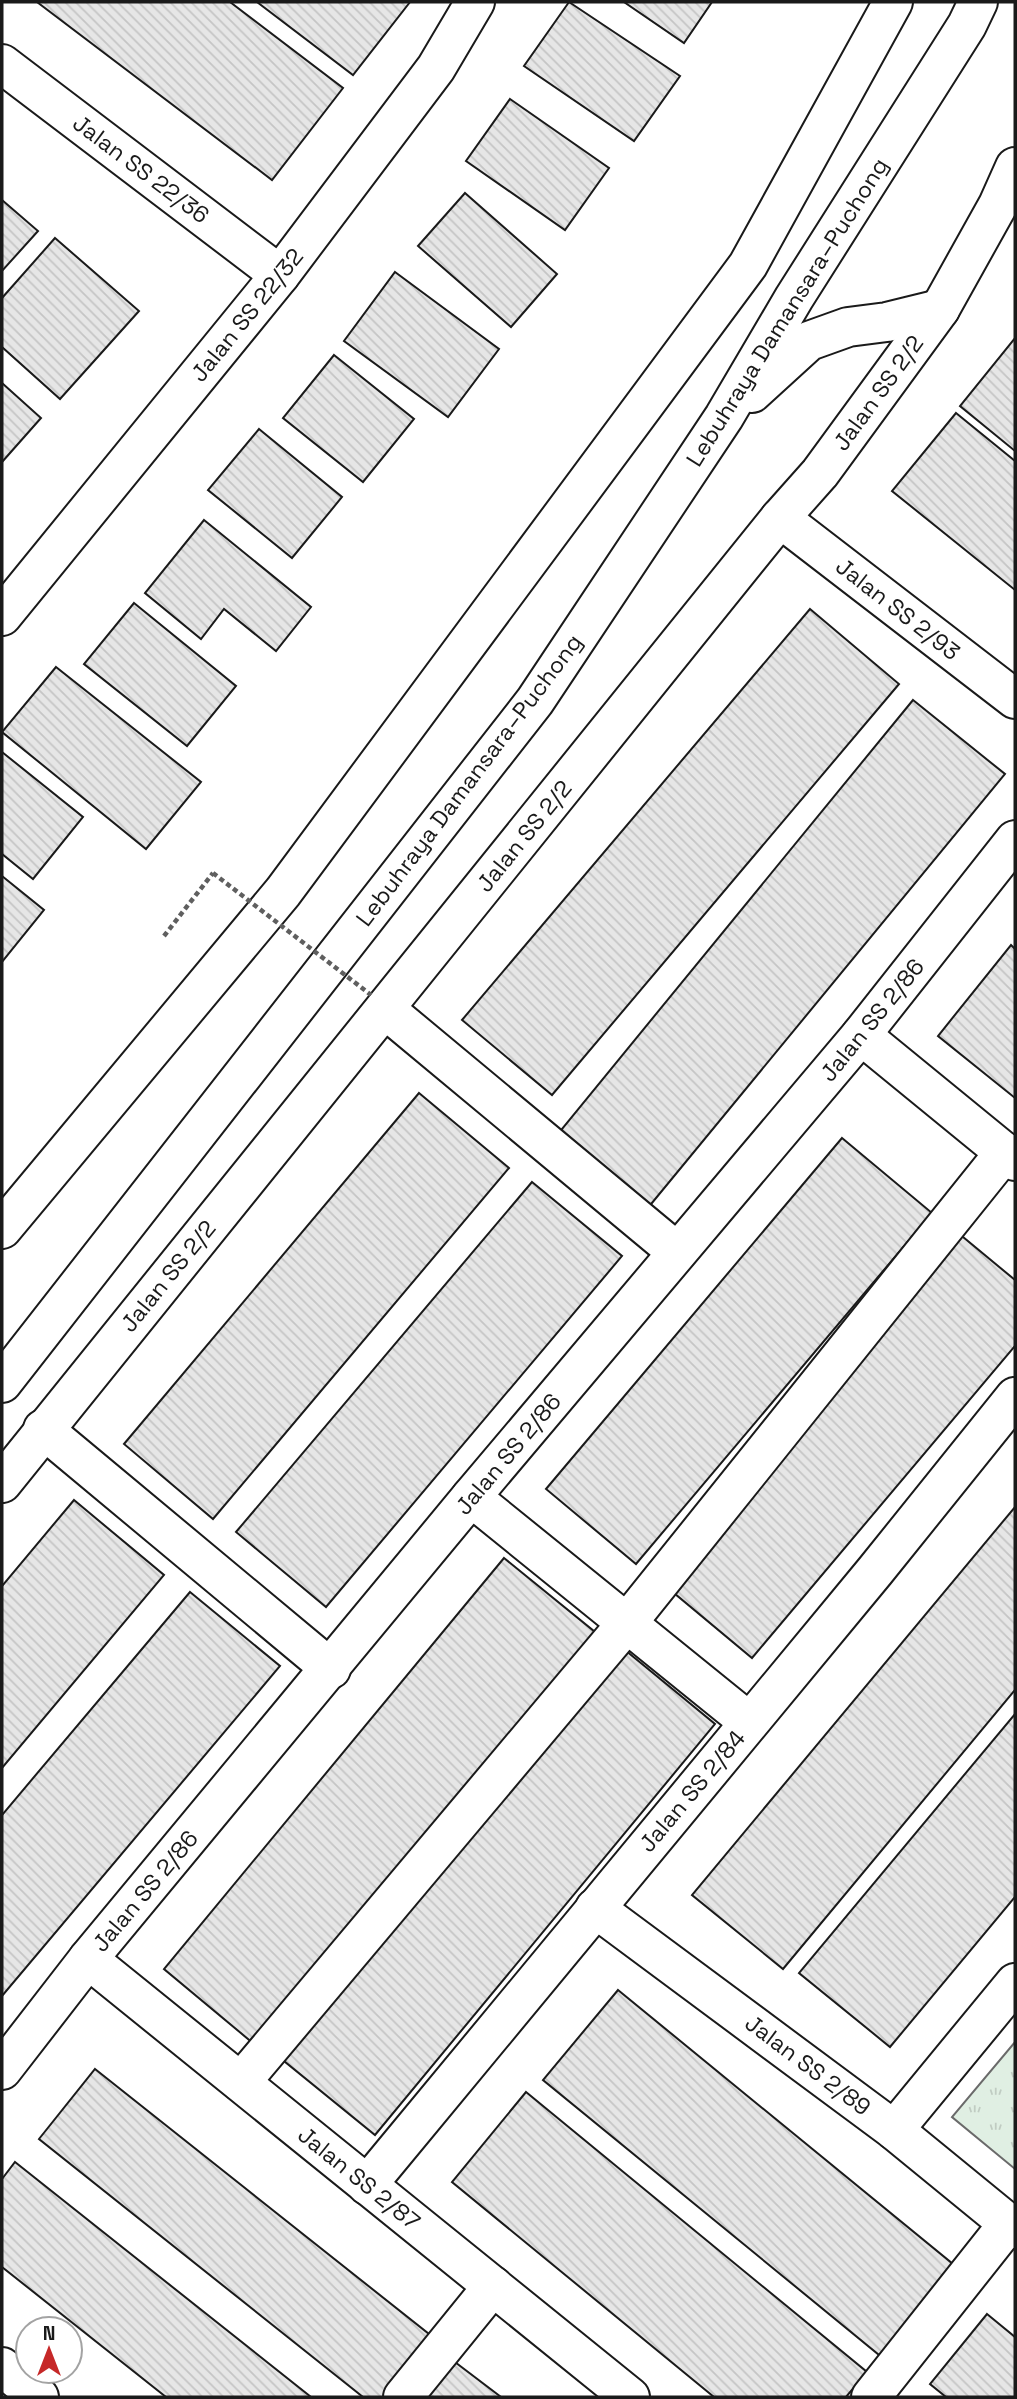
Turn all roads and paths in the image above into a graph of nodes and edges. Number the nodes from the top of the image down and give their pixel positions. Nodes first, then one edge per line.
1 (475, 2) edge
2 (893, 2) edge
3 (978, 2) edge
4 (2, 64) edge
5 (1015, 167) edge
6 (1007, 212) edge
7 (280, 275) junction
8 (940, 309) junction
9 (724, 418) junction
10 (780, 518) junction
11 (2, 616) edge
12 (1015, 699) edge
13 (1015, 841) edge
14 (164, 936) dead end
15 (378, 1002) junction
16 (861, 1035) junction
17 (1010, 1156) edge
18 (2, 1229) edge
19 (677, 1252) junction
20 (2, 1383) edge
21 (1015, 1396) edge
22 (43, 1430) junction
23 (2, 1483) edge
24 (471, 1497) junction
25 (627, 1623) junction
26 (331, 1669) junction
27 (749, 1722) junction
28 (595, 1908) junction
29 (89, 1959) junction
30 (1015, 1983) edge
31 (2, 2070) edge
32 (241, 2082) junction
33 (894, 2130) junction
34 (368, 2185) junction
35 (1012, 2226) edge
36 (493, 2286) junction
37 (2, 2367) edge
38 (39, 2397) edge
39 (403, 2397) edge
40 (630, 2397) edge
41 (871, 2397) edge

1 - 7 main road, Jalan SS 22/32
2 - 18 main road
3 - 9 main road, Lebuhraya Damansara–Puchong
4 - 7 main road, Jalan SS 22/36
5 - 6 main road, Jalan SS 2/2
6 - 8 main road, Jalan SS 2/2
7 - 11 main road, Jalan SS 22/32
8 - 9 main road
8 - 10 main road, Jalan SS 2/2
9 - 20 main road, Lebuhraya Damansara–Puchong
10 - 12 main road, Jalan SS 2/93
10 - 15 main road, Jalan SS 2/2
13 - 16 main road, Jalan SS 2/86
14 - 15 path, bridge
15 - 19 main road
15 - 22 main road, Jalan SS 2/2
16 - 17 main road
16 - 19 main road, Jalan SS 2/86
17 - 25 main road
19 - 24 main road, Jalan SS 2/86
21 - 27 main road, Jalan SS 2/84
22 - 23 main road, Jalan SS 2/2
22 - 26 main road
24 - 25 main road
24 - 26 main road, Jalan SS 2/86
25 - 27 main road
25 - 32 main road
26 - 29 main road, Jalan SS 2/86
27 - 28 main road, Jalan SS 2/84
28 - 33 main road, Jalan SS 2/89
28 - 34 main road, Jalan SS 2/84
29 - 31 main road, Jalan SS 2/86
29 - 32 main road, Jalan SS 2/87
30 - 33 main road
32 - 34 main road, Jalan SS 2/87
33 - 35 main road, Jalan SS 2/89
34 - 36 main road, Jalan SS 2/87
35 - 41 main road
36 - 39 main road
36 - 40 main road, Jalan SS 2/87
37 - 38 main road

